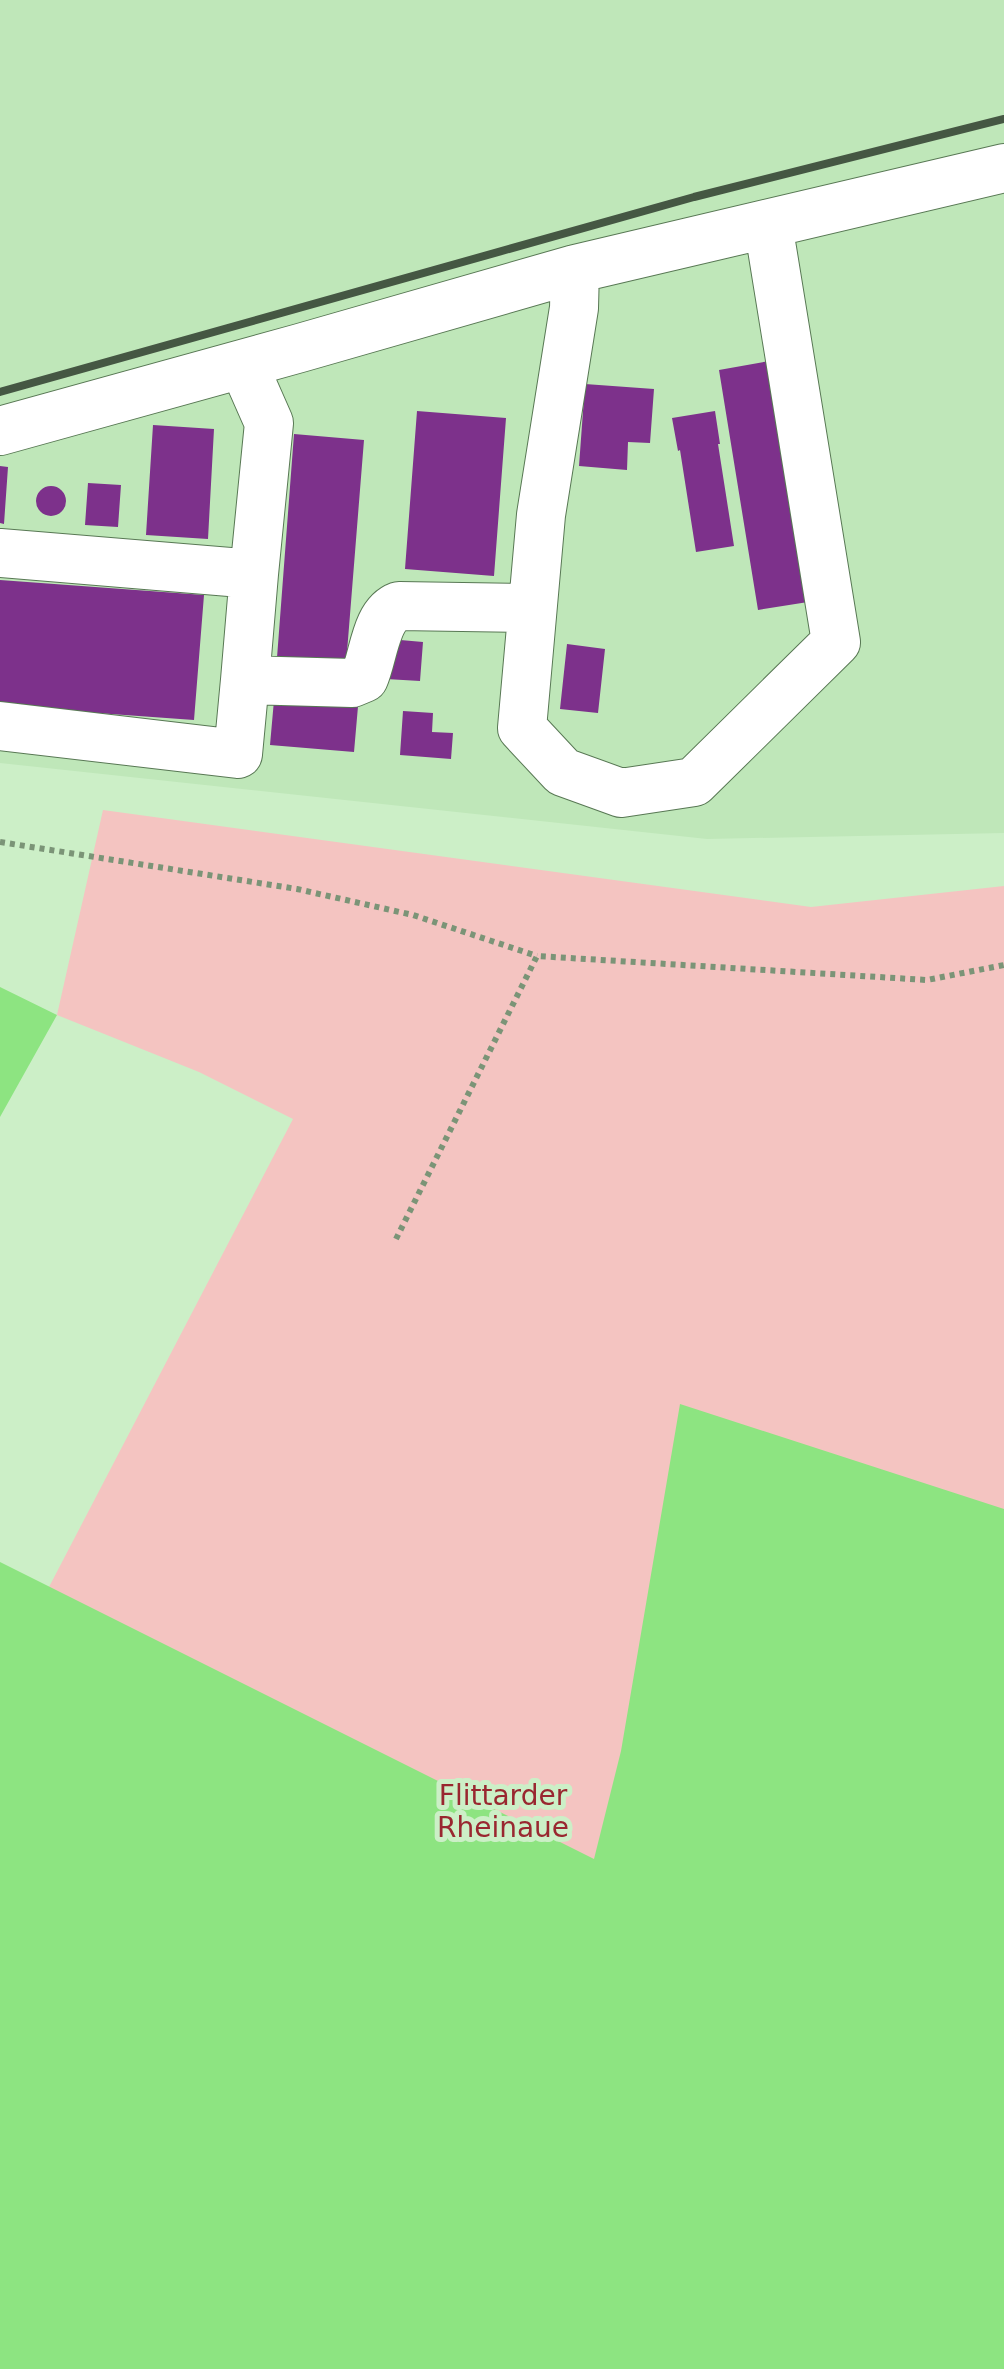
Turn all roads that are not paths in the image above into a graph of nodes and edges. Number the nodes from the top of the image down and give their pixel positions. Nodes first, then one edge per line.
1 (1004, 168) edge
2 (768, 224) junction
3 (575, 269) junction
4 (243, 364) junction
5 (0, 430) edge
6 (0, 553) edge
7 (254, 574) junction
8 (532, 608) junction
9 (246, 680) junction
10 (0, 726) edge

1 - 2 lane
2 - 3 lane
2 - 8 lane
3 - 4 lane
3 - 8 lane
4 - 5 lane
4 - 7 lane
6 - 7 lane
7 - 9 lane
8 - 9 lane
9 - 10 lane

